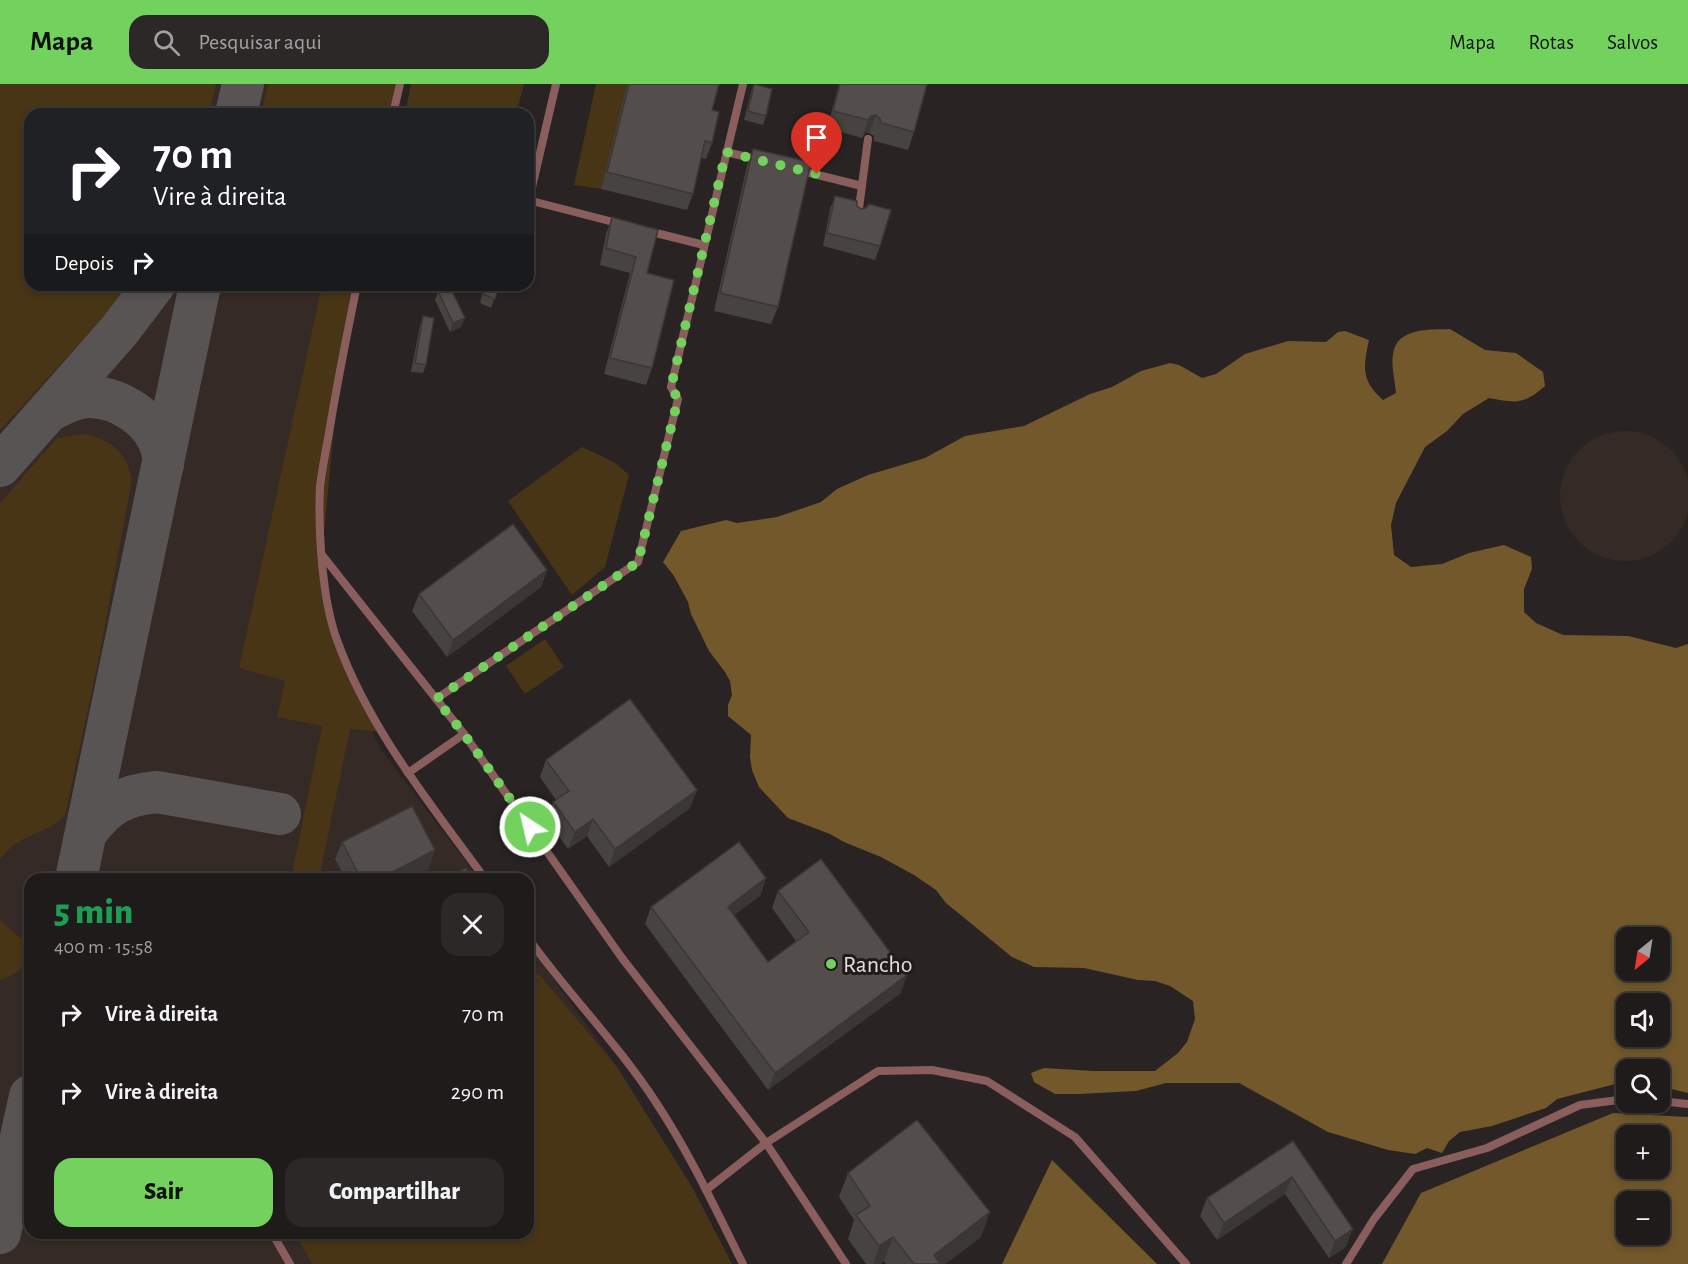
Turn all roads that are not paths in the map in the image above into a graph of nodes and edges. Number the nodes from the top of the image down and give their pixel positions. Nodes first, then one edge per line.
1 (400, 84) edge
2 (556, 84) edge
3 (742, 84) edge
4 (394, 108) edge
5 (868, 139) dead end
6 (726, 152) junction
7 (771, 163) edge
8 (794, 169) edge
9 (534, 175) edge
10 (862, 186) junction
11 (534, 202) edge
12 (858, 216) edge
13 (627, 226) edge
14 (638, 228) edge
15 (704, 245) junction
16 (356, 291) edge
17 (322, 555) junction
18 (436, 699) junction
19 (464, 734) junction
20 (408, 773) junction
21 (481, 873) edge
22 (534, 953) edge
23 (1616, 1100) edge
24 (1670, 1102) edge
25 (1688, 1104) edge
26 (766, 1143) junction
27 (706, 1190) junction
28 (275, 1239) edge
29 (290, 1264) edge
30 (743, 1264) edge
31 (846, 1264) edge
32 (1186, 1264) edge
33 (1346, 1264) edge

1 - 4 lane
2 - 9 lane
3 - 6 lane
5 - 10 lane
6 - 7 lane
6 - 15 lane
8 - 10 lane
10 - 12 lane
11 - 13 lane
14 - 15 lane
15 - 18 lane
16 - 17 lane
17 - 18 lane
17 - 20 lane
18 - 19 lane
19 - 20 lane
19 - 26 lane
20 - 21 lane
22 - 27 lane
23 - 33 lane
24 - 25 lane
26 - 27 lane
26 - 31 lane
26 - 32 lane
27 - 30 lane
28 - 29 lane

